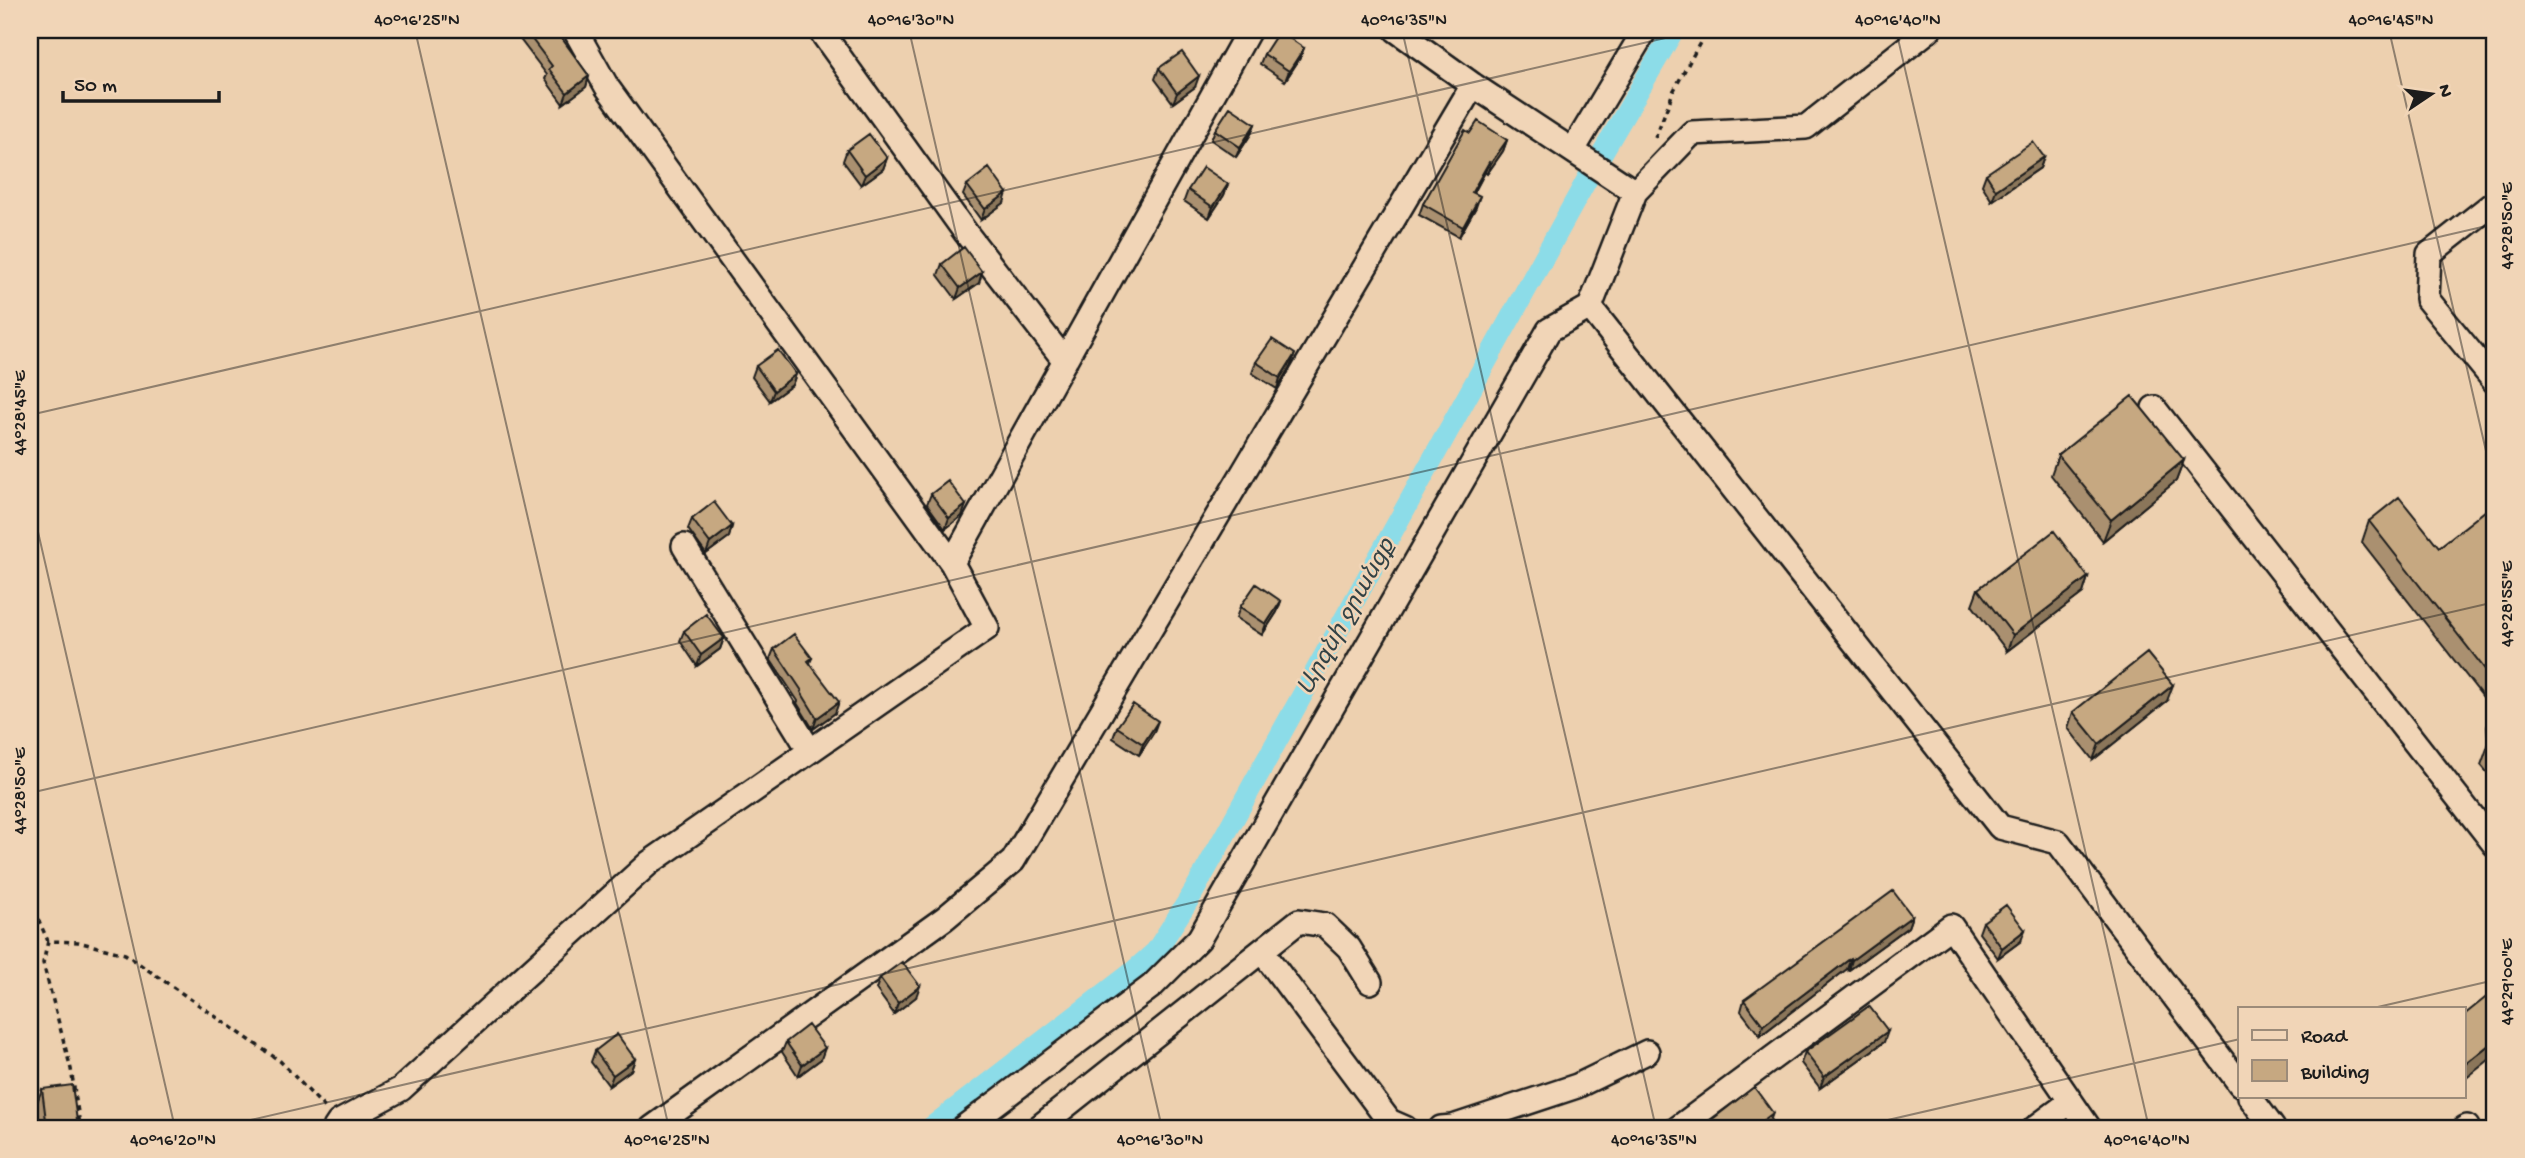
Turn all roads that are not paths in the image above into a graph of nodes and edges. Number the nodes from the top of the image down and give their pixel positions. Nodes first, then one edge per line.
1 (575, 30) edge
2 (820, 30) edge
3 (1249, 30) edge
4 (1645, 30) edge
5 (1929, 30) edge
6 (1406, 33) edge
7 (1473, 85) junction
8 (1581, 155) junction
9 (1635, 192) junction
10 (2495, 202) edge
11 (1590, 307) junction
12 (1065, 361) junction
13 (2495, 383) edge
14 (2154, 408) dead end
15 (684, 547) dead end
16 (952, 563) junction
17 (810, 751) junction
18 (2495, 845) edge
19 (1262, 951) junction
20 (1370, 982) dead end
21 (1647, 1052) dead end
22 (2238, 1081) edge
23 (2251, 1098) edge
24 (2070, 1102) junction
25 (345, 1126) edge
26 (652, 1128) edge
27 (962, 1128) edge
28 (1038, 1128) edge
29 (1405, 1128) edge
30 (1440, 1128) edge
31 (1678, 1128) edge
32 (2035, 1128) edge
33 (2090, 1128) edge
34 (2273, 1128) edge

1 - 16 street
2 - 12 street
3 - 12 street
4 - 8 street
5 - 9 street
6 - 7 street
7 - 8 street
7 - 26 street
8 - 9 street
9 - 11 street
10 - 13 street
11 - 22 street
11 - 27 street
12 - 16 street
14 - 18 street
15 - 17 street
16 - 17 street
17 - 25 street
19 - 20 street
19 - 28 street
19 - 29 street
21 - 30 street
23 - 34 street
24 - 31 street
24 - 32 street
24 - 33 street

